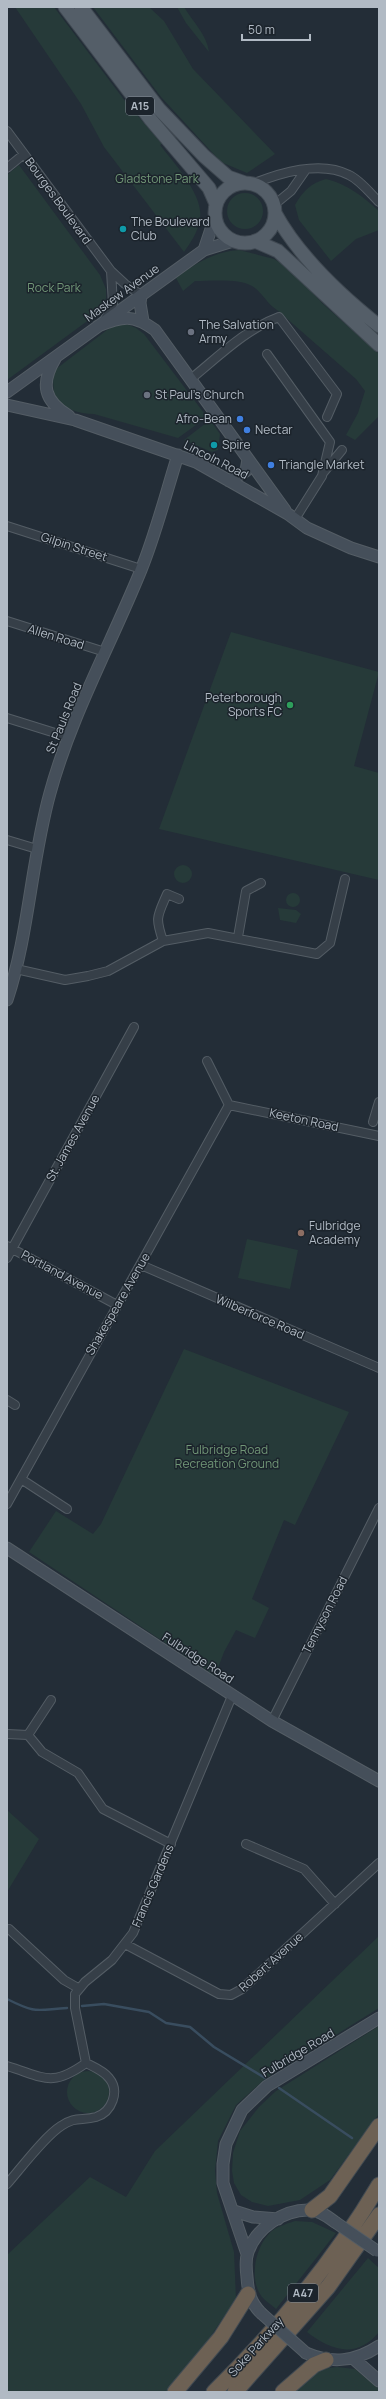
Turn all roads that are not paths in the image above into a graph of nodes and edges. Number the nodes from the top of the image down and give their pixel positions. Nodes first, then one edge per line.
1 (65, 7) edge
2 (81, 7) edge
3 (7, 131) edge
4 (24, 154) junction
5 (7, 168) edge
6 (305, 171) junction
7 (249, 183) junction
8 (379, 202) edge
9 (274, 209) junction
10 (215, 210) junction
11 (233, 241) junction
12 (255, 241) junction
13 (204, 250) junction
14 (111, 270) junction
15 (142, 295) junction
16 (143, 321) junction
17 (98, 326) junction
18 (379, 326) edge
19 (379, 345) edge
20 (268, 354) dead end
21 (56, 357) junction
22 (192, 378) junction
23 (7, 392) edge
24 (7, 405) edge
25 (327, 417) dead end
26 (75, 420) junction
27 (342, 450) dead end
28 (178, 455) junction
29 (248, 458) junction
30 (322, 476) junction
31 (229, 480) junction
32 (292, 516) junction
33 (7, 526) edge
34 (379, 557) edge
35 (142, 569) junction
36 (7, 622) edge
37 (105, 652) junction
38 (7, 718) edge
39 (68, 737) junction
40 (7, 840) edge
41 (37, 849) junction
42 (345, 879) dead end
43 (261, 883) dead end
44 (179, 899) dead end
45 (238, 937) junction
46 (163, 941) junction
47 (16, 969) junction
48 (7, 1000) edge
49 (134, 1027) dead end
50 (207, 1061) dead end
51 (379, 1102) edge
52 (229, 1105) junction
53 (373, 1122) dead end
54 (379, 1136) edge
55 (10, 1248) edge
56 (7, 1258) edge
57 (141, 1265) junction
58 (116, 1305) junction
59 (379, 1368) edge
60 (7, 1400) edge
61 (15, 1405) dead end
62 (21, 1479) junction
63 (7, 1504) edge
64 (379, 1508) edge
65 (67, 1509) dead end
66 (7, 1548) edge
67 (232, 1696) junction
68 (51, 1700) dead end
69 (272, 1721) junction
70 (7, 1734) edge
71 (28, 1735) junction
72 (379, 1781) edge
73 (171, 1844) junction
74 (246, 1844) dead end
75 (379, 1863) edge
76 (335, 1904) junction
77 (9, 1929) dead end
78 (125, 1944) junction
79 (78, 1988) junction
80 (379, 2018) edge
81 (86, 2063) junction
82 (7, 2066) edge
83 (379, 2126) edge
84 (7, 2184) edge
85 (379, 2185) edge
86 (312, 2210) junction
87 (234, 2211) junction
88 (379, 2215) edge
89 (278, 2219) junction
90 (378, 2252) edge
91 (247, 2254) junction
92 (248, 2294) junction
93 (379, 2346) edge
94 (354, 2359) junction
95 (326, 2360) junction
96 (379, 2381) edge
97 (175, 2392) edge
98 (214, 2392) edge
99 (235, 2392) edge
100 (282, 2392) edge

1 - 10 main road, A15
2 - 7 main road, A15
3 - 4 street, Bourges Boulevard
4 - 5 street
4 - 14 street, Bourges Boulevard
6 - 7 street
6 - 8 street
6 - 9 street
7 - 9 main road
7 - 10 main road
9 - 12 main road
9 - 18 main road
10 - 11 main road
10 - 13 street
11 - 12 main road
11 - 13 street, Maskew Avenue
12 - 19 main road
13 - 15 street, Maskew Avenue
14 - 15 street, Bourges Boulevard
14 - 17 street
15 - 16 street
15 - 17 street, Maskew Avenue
16 - 17 street
16 - 22 street
17 - 21 street, Maskew Avenue
20 - 30 street
21 - 23 street, Maskew Avenue
21 - 26 street, Maskew Avenue
22 - 25 street
22 - 29 street
24 - 26 street, Lincoln Road
26 - 28 street, Lincoln Road
27 - 30 street
28 - 31 street, Lincoln Road
28 - 35 street, St Pauls Road
29 - 31 street
29 - 32 street
30 - 32 street
31 - 32 street, Lincoln Road
32 - 34 street, Lincoln Road
33 - 35 street, Gilpin Street
35 - 37 street, St Pauls Road
36 - 37 street, Allen Road
37 - 39 street, St Pauls Road
38 - 39 street
39 - 41 street, St Pauls Road
40 - 41 street
41 - 47 street, St Pauls Road
42 - 45 street
43 - 45 street
44 - 46 street
45 - 46 street
46 - 47 street
47 - 48 street, St Pauls Road
49 - 55 street, St. James Avenue
50 - 52 street
51 - 53 street
52 - 54 street, Keeton Road
52 - 57 street, Shakespeare Avenue
55 - 56 street, St. James Avenue
55 - 58 street, Portland Avenue
57 - 58 street, Shakespeare Avenue
57 - 59 street, Wilberforce Road
58 - 62 street, Shakespeare Avenue
60 - 61 street
62 - 63 street, Shakespeare Avenue
62 - 65 street
64 - 69 street, Tennyson Road
66 - 67 street, Fulbridge Road
67 - 69 street, Fulbridge Road
67 - 73 street, Francis Gardens
68 - 71 street
69 - 72 street, Fulbridge Road
70 - 71 street
71 - 73 street
73 - 78 street, Francis Gardens
74 - 76 street
75 - 76 street, Robert Avenue
76 - 78 street, Robert Avenue
77 - 79 street
78 - 79 street, Francis Gardens
79 - 81 street
80 - 87 street, Fulbridge Road
81 - 82 street
81 - 84 street
83 - 86 highway
85 - 98 highway, Soke Parkway / A47
86 - 89 street
86 - 90 street, bridge
87 - 89 street
87 - 91 street, Fulbridge Road
88 - 99 highway, Soke Parkway / A47
89 - 91 street
91 - 92 street
92 - 95 street, bridge
92 - 97 highway
93 - 94 street
94 - 95 street
94 - 96 street
95 - 100 highway

